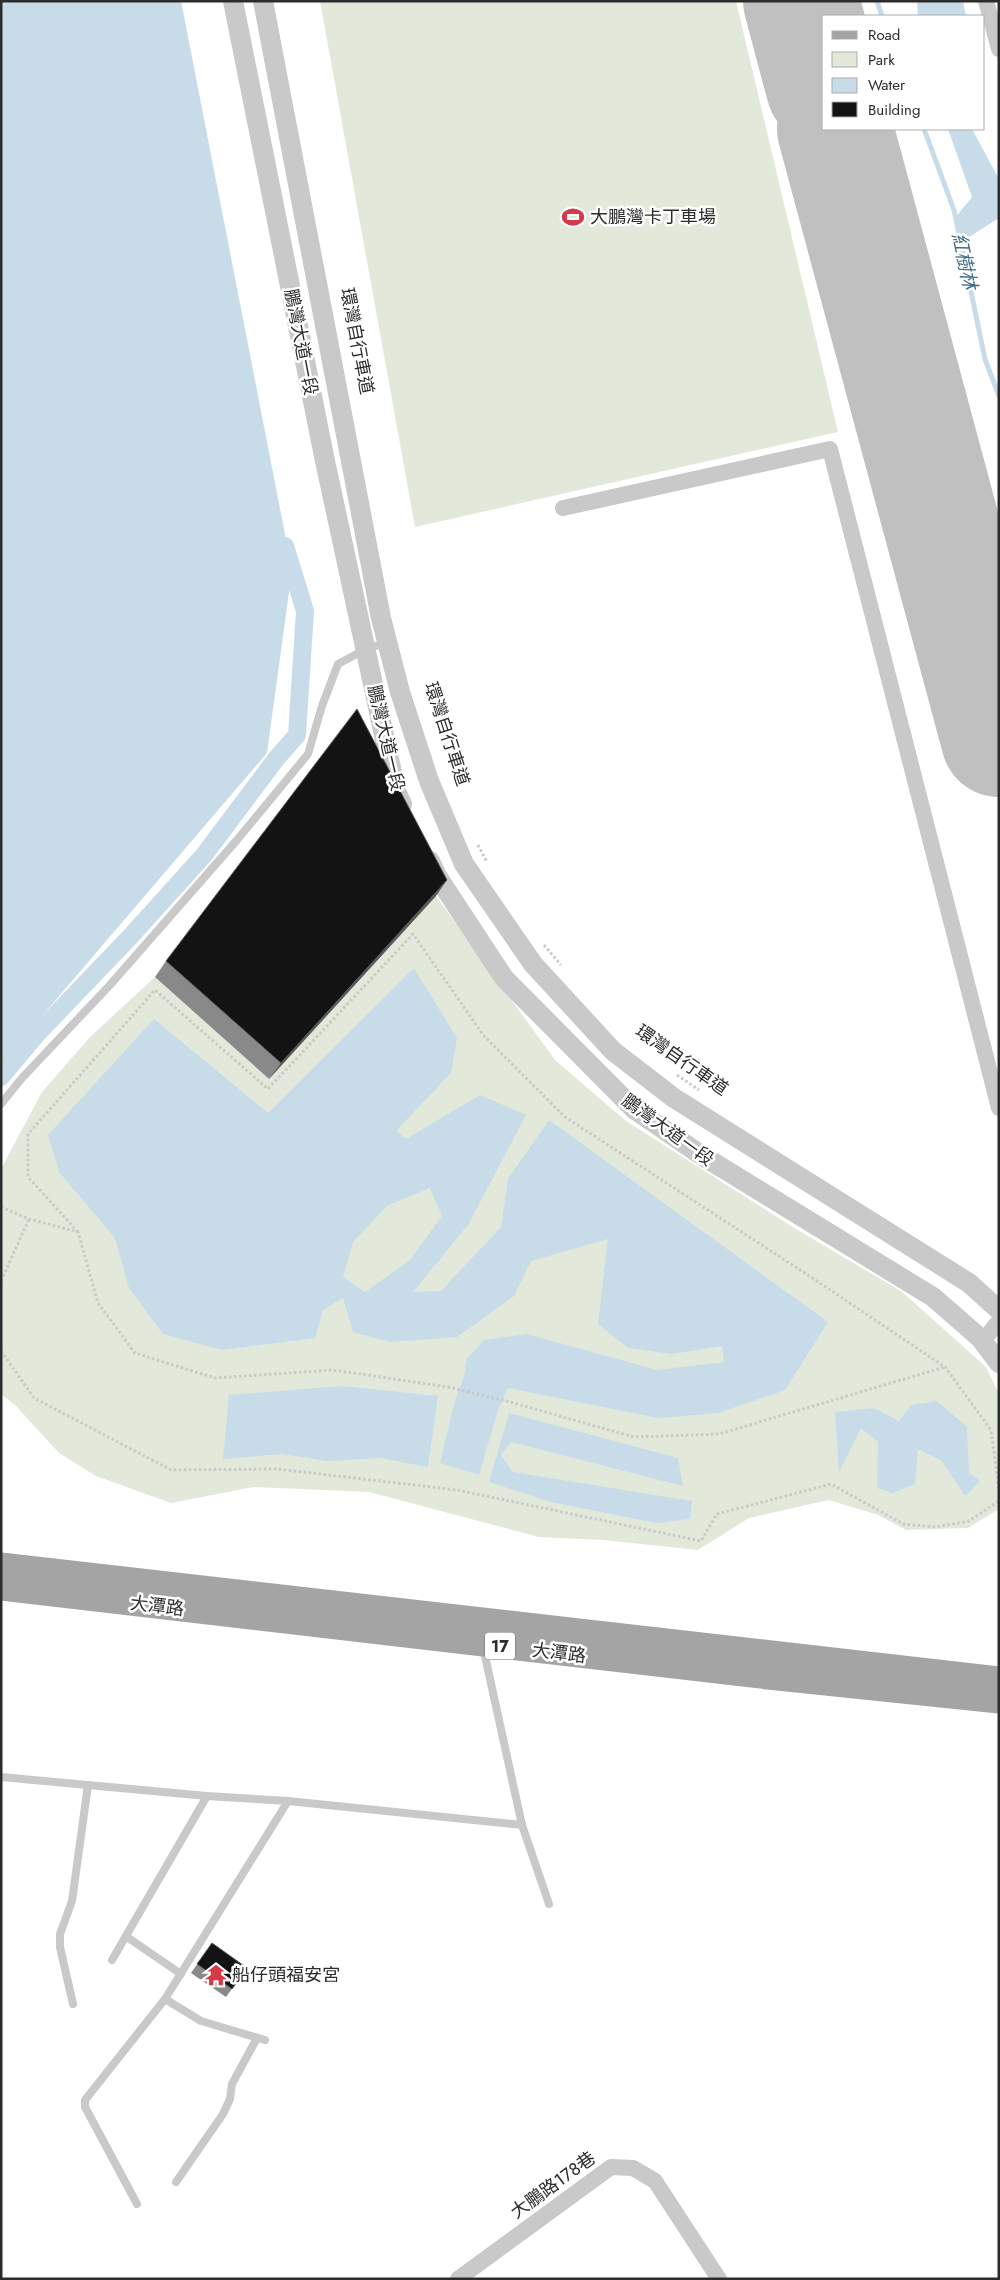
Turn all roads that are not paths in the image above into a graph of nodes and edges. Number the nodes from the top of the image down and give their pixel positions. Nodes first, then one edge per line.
1 (233, 1) edge
2 (263, 1) edge
3 (986, 1) edge
4 (999, 49) edge
5 (563, 508) dead end
6 (388, 642) junction
7 (366, 649) junction
8 (1, 1104) edge
9 (999, 1108) edge
10 (999, 1310) edge
11 (999, 1321) edge
12 (982, 1341) junction
13 (999, 1363) edge
14 (1, 1565) edge
15 (1, 1588) edge
16 (483, 1644) junction
17 (999, 1679) edge
18 (999, 1701) edge
19 (1, 1777) edge
20 (88, 1786) junction
21 (207, 1796) junction
22 (288, 1801) junction
23 (522, 1825) junction
24 (548, 1904) dead end
25 (127, 1937) junction
26 (112, 1960) dead end
27 (181, 1974) junction
28 (165, 1999) junction
29 (73, 2004) dead end
30 (256, 2038) junction
31 (265, 2040) dead end
32 (176, 2182) dead end
33 (137, 2204) dead end
34 (458, 2279) edge
35 (719, 2279) edge

1 - 7 street, 鵬灣大道一段
2 - 6 street, 鵬灣大道一段
3 - 4 street
5 - 9 street
6 - 7 lane
6 - 10 street, 鵬灣大道一段
7 - 8 lane
7 - 12 street, 鵬灣大道一段
11 - 12 street
12 - 13 street, 鵬灣大道一段
14 - 17 main road, 大潭路 / 17
15 - 16 main road, 大潭路 / 17
16 - 18 main road, 大潭路 / 17
16 - 23 lane
19 - 20 lane
20 - 21 lane
20 - 29 lane
21 - 22 lane
21 - 25 lane
22 - 23 lane
22 - 27 lane
23 - 24 lane
25 - 26 lane
25 - 27 lane
27 - 28 lane
28 - 30 lane
28 - 33 lane
30 - 31 lane
30 - 32 lane
34 - 35 street, 大鵬路178巷

